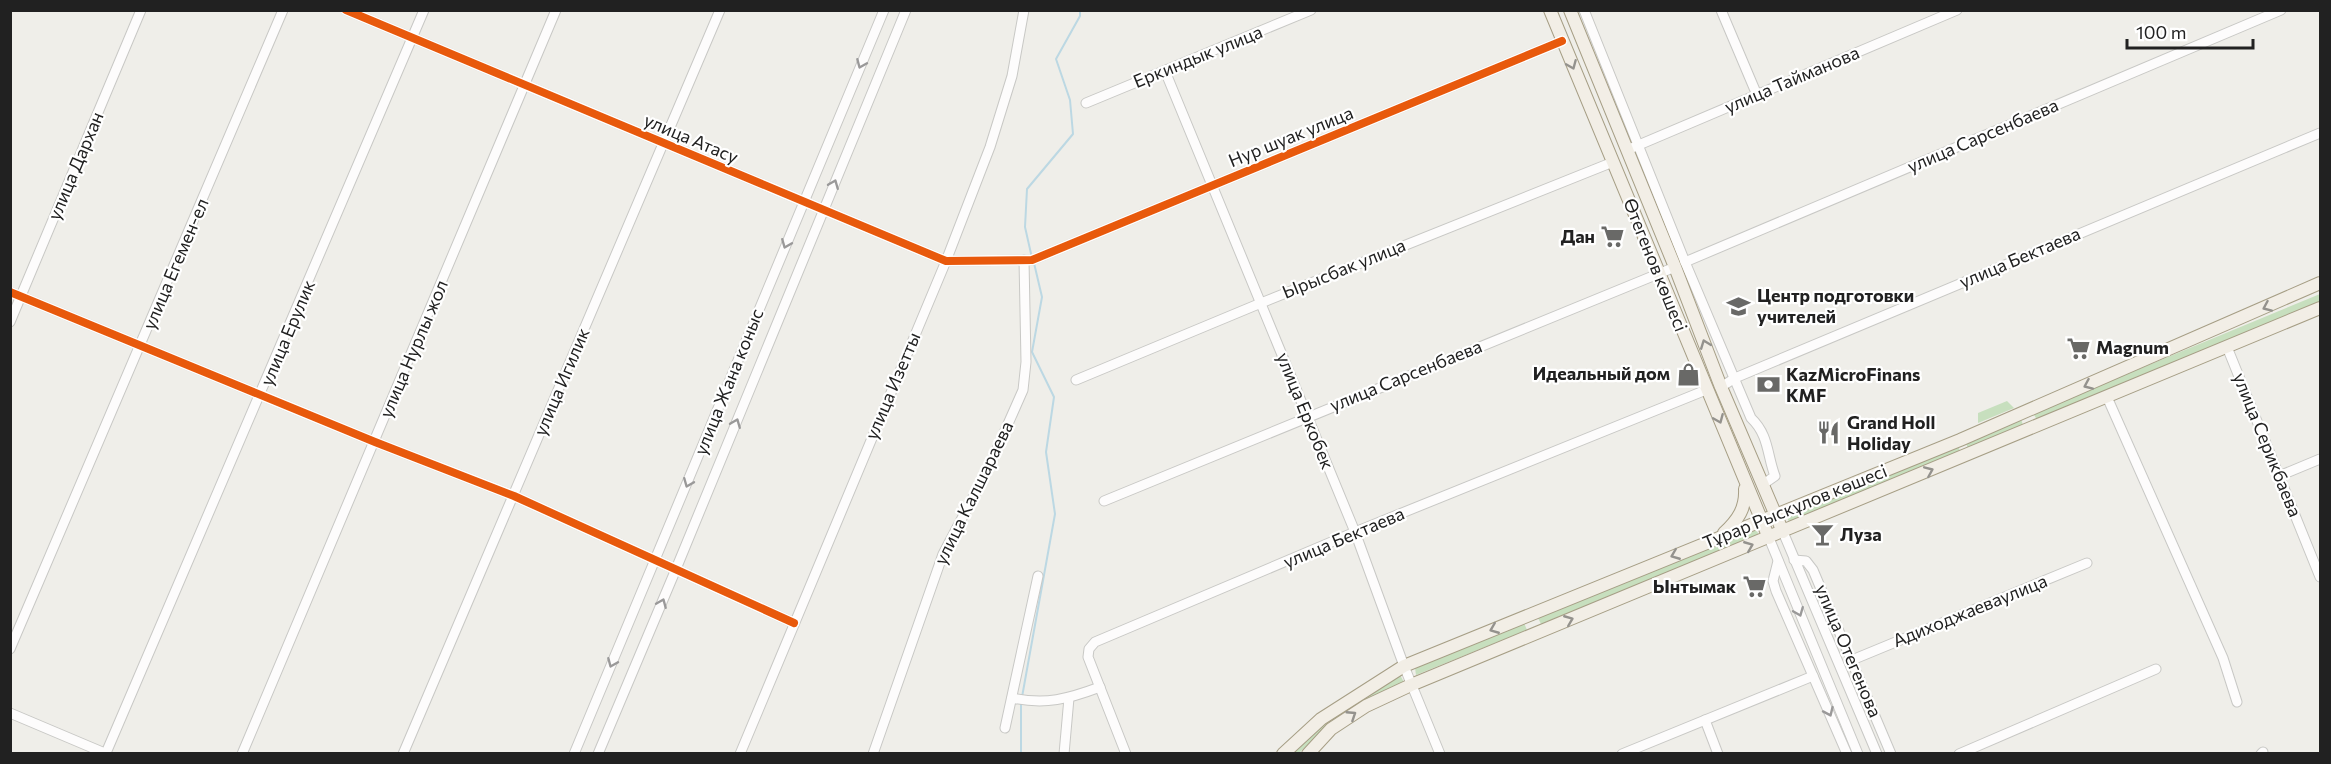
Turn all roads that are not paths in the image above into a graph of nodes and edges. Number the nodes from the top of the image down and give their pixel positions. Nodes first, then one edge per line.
1 (141, 10) edge
2 (284, 10) edge
3 (346, 10) edge
4 (424, 10) edge
5 (556, 10) edge
6 (720, 10) edge
7 (884, 10) edge
8 (906, 10) edge
9 (1024, 10) edge
10 (1311, 10) edge
11 (1550, 10) edge
12 (1570, 10) edge
13 (1584, 10) edge
14 (1721, 10) edge
15 (1957, 10) edge
16 (2281, 10) edge
17 (412, 40) junction
18 (1562, 42) junction
19 (1166, 71) junction
20 (525, 84) junction
21 (1756, 95) junction
22 (1086, 103) dead end
23 (1620, 132) junction
24 (2320, 132) edge
25 (1604, 140) junction
26 (663, 144) junction
27 (1639, 145) junction
28 (1627, 150) junction
29 (1613, 162) junction
30 (1212, 186) junction
31 (803, 202) junction
32 (824, 210) junction
33 (1028, 260) junction
34 (946, 261) junction
35 (1680, 264) junction
36 (1658, 273) junction
37 (2320, 283) edge
38 (10, 292) edge
39 (21, 297) junction
40 (1261, 303) junction
41 (2320, 308) edge
42 (10, 322) edge
43 (141, 346) junction
44 (2227, 347) junction
45 (1735, 378) junction
46 (1076, 380) dead end
47 (1721, 387) junction
48 (1706, 390) junction
49 (261, 395) junction
50 (2108, 397) junction
51 (2023, 413) junction
52 (1307, 416) junction
53 (2031, 429) junction
54 (1960, 440) junction
55 (375, 442) junction
56 (1967, 456) junction
57 (2320, 459) edge
58 (2279, 476) junction
59 (1745, 481) junction
60 (1762, 485) junction
61 (514, 496) junction
62 (1104, 501) dead end
63 (1774, 515) junction
64 (1761, 520) junction
65 (1355, 532) junction
66 (1783, 532) junction
67 (1720, 537) junction
68 (1768, 538) junction
69 (656, 560) junction
70 (1794, 560) junction
71 (1778, 561) junction
72 (2087, 562) dead end
73 (676, 569) junction
74 (1038, 576) dead end
75 (2320, 577) edge
76 (1527, 616) junction
77 (794, 623) junction
78 (1534, 634) junction
79 (10, 649) edge
80 (1852, 660) junction
81 (1404, 666) junction
82 (2156, 669) dead end
83 (1813, 676) junction
84 (1411, 685) junction
85 (1100, 687) junction
86 (1012, 698) junction
87 (1069, 699) junction
88 (2237, 702) dead end
89 (10, 713) edge
90 (1705, 720) junction
91 (1005, 728) dead end
92 (106, 753) edge
93 (243, 753) edge
94 (403, 753) edge
95 (573, 753) edge
96 (598, 753) edge
97 (740, 753) edge
98 (873, 753) edge
99 (1064, 753) edge
100 (1126, 753) edge
101 (1283, 753) edge
102 (1308, 753) edge
103 (1440, 753) edge
104 (1622, 753) edge
105 (1718, 753) edge
106 (1847, 753) edge
107 (1858, 753) edge
108 (1877, 753) edge
109 (1891, 753) edge
110 (1959, 753) edge

1 - 39 street, улица Дархан
2 - 43 street, улица Егемен-ел
3 - 17 street, улица Атасу
4 - 17 street, улица Ерулик
5 - 20 street, улица Нурлы жол
6 - 26 street, улица Игилик
7 -> 31 street, улица Жана коныс
32 -> 8 street, улица Жана коныс
9 - 34 street, улица Изетты
10 - 19 street, Еркиндык улица
11 - 18 main road, Өтегенов көшесі
12 - 23 main road, Өтегенов көшесі
13 - 27 street
14 - 21 street
15 - 21 street, улица Тайманова
16 - 35 street, улица Сарсенбаева
17 - 20 street, улица Атасу
17 - 49 street, улица Ерулик
18 -> 25 main road, Өтегенов көшесі
18 - 30 street, Нур шуак улица
19 - 22 street, Еркиндык улица
19 - 30 street, улица Еркобек
20 - 26 street, улица Атасу
20 - 55 street, улица Нурлы жол
21 - 27 street, улица Тайманова
23 - 25 street
23 - 28 main road, Өтегенов көшесі
24 - 45 street, улица Бектаева
25 - 29 main road, Өтегенов көшесі
26 - 31 street, улица Атасу
26 - 61 street, улица Игилик
27 - 28 street, улица Тайманова
27 - 35 street
28 - 35 main road, Өтегенов көшесі
29 - 36 main road, Өтегенов көшесі
29 - 40 street, Ырысбак улица
30 - 33 street, Нур шуак улица
30 - 40 street, улица Еркобек
31 - 32 street, улица Атасу
31 -> 69 street, улица Жана коныс
32 - 34 street, улица Атасу
73 -> 32 street, улица Жана коныс
33 - 34 street, улица Атасу
33 - 98 street, улица Калшараева
34 - 77 street, улица Изетты
35 - 36 street, улица Сарсенбаева
35 - 45 street
47 -> 35 main road, Өтегенов көшесі
36 - 48 main road, Өтегенов көшесі
36 - 52 street, улица Сарсенбаева
37 -> 51 main road, Тұрар Рыскұлов көшесі
38 - 39 street
39 - 42 street, улица Дархан
39 - 43 street
40 - 46 street, Ырысбак улица
40 - 52 street, улица Еркобек
41 - 44 main road, Тұрар Рыскұлов көшесі
43 - 49 street
43 - 79 street, улица Егемен-ел
44 - 50 main road, Тұрар Рыскұлов көшесі
44 - 58 street, улица Серикбаева
45 - 47 street, улица Бектаева
45 - 60 street
47 - 60 main road, Өтегенов көшесі
48 -> 59 main road, Өтегенов көшесі
48 - 65 street, улица Бектаева
49 - 55 street
49 - 92 street, улица Ерулик
50 - 53 main road, Тұрар Рыскұлов көшесі
50 - 88 street
51 - 53 main road
51 - 54 main road, Тұрар Рыскұлов көшесі
52 - 62 street, улица Сарсенбаева
52 - 65 street, улица Еркобек
53 - 56 main road, Тұрар Рыскұлов көшесі
54 - 56 main road
54 - 63 main road, Тұрар Рыскұлов көшесі
55 - 61 street
55 - 93 street, улица Нурлы жол
66 -> 56 main road, Тұрар Рыскұлов көшесі
57 - 58 street
58 - 75 street, улица Серикбаева
59 - 64 main road, Өтегенов көшесі
59 - 67 main road
60 - 63 main road, Өтегенов көшесі
61 - 69 street
61 - 94 street, улица Игилик
63 - 64 main road, Тұрар Рыскұлов көшесі
63 - 66 main road, Өтегенов көшесі
64 - 67 main road, Тұрар Рыскұлов көшесі
64 - 68 main road, Өтегенов көшесі
65 - 81 street, улица Еркобек
65 - 85 street, улица Бектаева
66 - 68 main road, Тұрар Рыскұлов көшесі
66 - 70 street, улица Отегенова
67 -> 76 main road, Тұрар Рыскұлов көшесі
68 - 71 street, улица Отегенова
78 -> 68 main road, Тұрар Рыскұлов көшесі
69 - 73 street
69 -> 95 street, улица Жана коныс
70 - 80 street, улица Отегенова
70 - 108 street, улица Отегенова
71 - 83 street, улица Отегенова
71 -> 107 street, улица Отегенова
72 - 80 street, Адиходжаеваулица
73 - 77 street
96 -> 73 street, улица Жана коныс
74 - 86 street
76 - 78 main road
76 -> 81 main road, Тұрар Рыскұлов көшесі
77 - 97 street, улица Изетты
78 - 84 main road, Тұрар Рыскұлов көшесі
80 - 109 street, улица Отегенова
81 - 84 street, улица Еркобек
81 - 101 main road, Тұрар Рыскұлов көшесі
82 - 110 street
83 - 90 street
83 -> 106 street, улица Отегенова
102 -> 84 main road, Тұрар Рыскұлов көшесі
84 - 103 street, улица Еркобек
85 - 87 street
85 - 100 street, улица Бектаева
86 - 87 street
86 - 91 street
87 - 99 street
89 - 92 street
90 - 104 street
90 - 105 street

